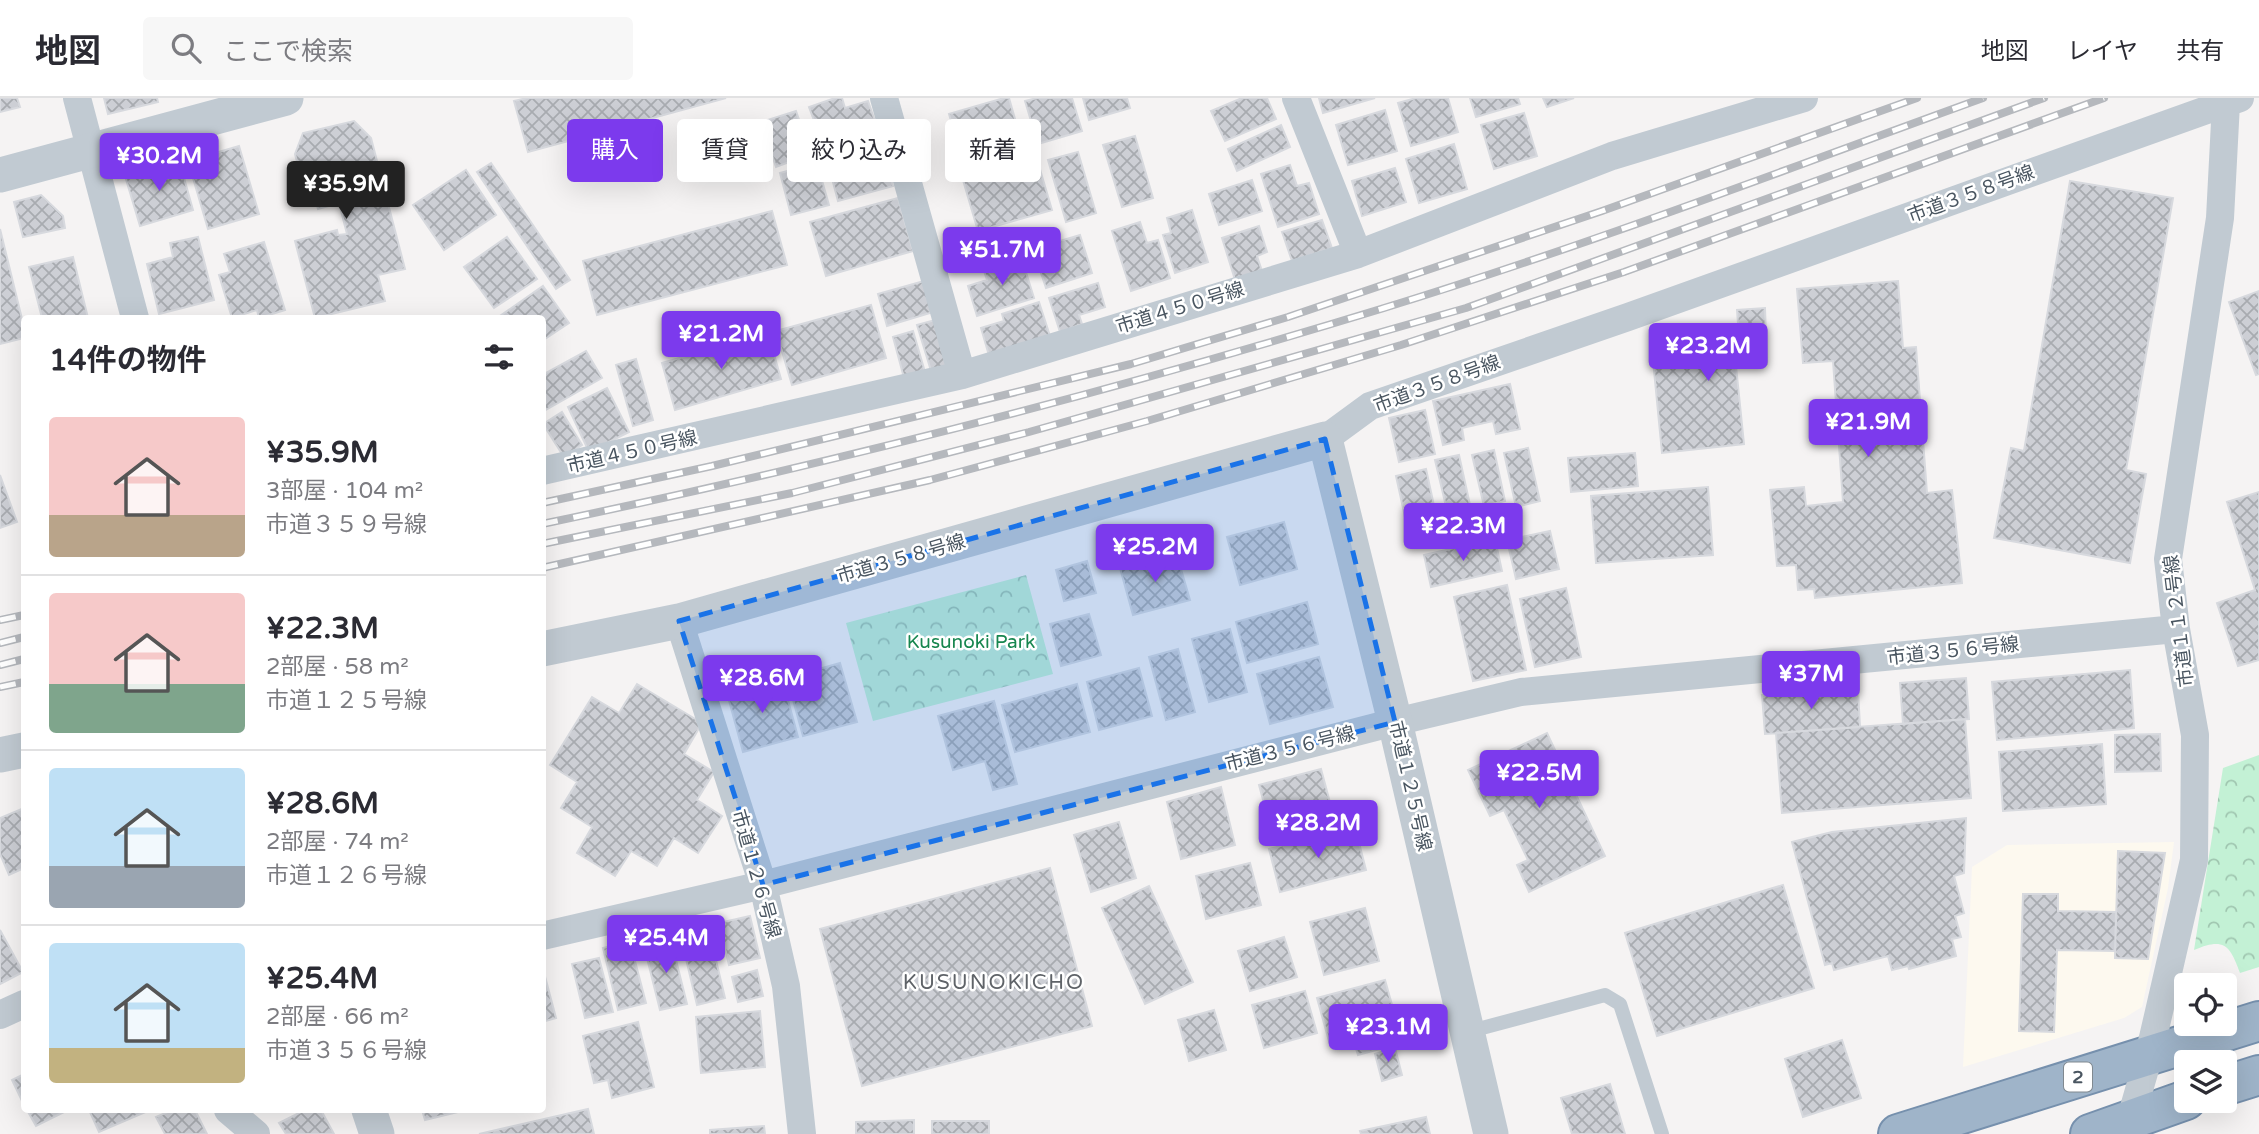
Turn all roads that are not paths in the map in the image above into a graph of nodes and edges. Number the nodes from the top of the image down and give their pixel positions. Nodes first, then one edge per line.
1 (77, 98) edge
2 (286, 98) edge
3 (884, 98) edge
4 (1296, 98) edge
5 (1804, 98) edge
6 (2233, 101) edge
7 (89, 151) junction
8 (0, 175) edge
9 (1358, 254) junction
10 (134, 315) edge
11 (962, 375) junction
12 (1325, 439) junction
13 (546, 470) edge
14 (679, 621) junction
15 (2176, 629) junction
16 (546, 648) edge
17 (1395, 722) junction
18 (21, 751) edge
19 (0, 755) edge
20 (763, 885) junction
21 (546, 935) edge
22 (21, 1006) edge
23 (0, 1016) edge
24 (2259, 1021) edge
25 (1467, 1032) junction
26 (2149, 1055) junction
27 (2259, 1074) edge
28 (2237, 1082) edge
29 (2174, 1105) edge
30 (232, 1113) edge
31 (370, 1113) edge
32 (2129, 1126) edge
33 (256, 1134) edge
34 (377, 1134) edge
35 (802, 1134) edge
36 (1491, 1134) edge
37 (1662, 1134) edge
38 (1898, 1134) edge
39 (2090, 1134) edge

1 - 7 street
2 - 7 street
3 - 11 street
4 - 9 street
5 - 9 street, 市道４５０号線
6 - 12 street, 市道３５８号線
6 - 15 street, 市道１１２号線
7 - 8 street
7 - 10 street
9 - 11 street, 市道４５０号線
11 - 13 street, 市道４５０号線
12 - 14 street, 市道３５８号線
12 - 17 street, 市道１２５号線
14 - 16 street, 市道３５８号線
14 - 20 street, 市道１２６号線
15 - 17 street, 市道３５６号線
15 - 26 street, 市道１１２号線
17 - 20 street, 市道３５６号線
17 - 25 street, 市道１２５号線
18 - 19 street
20 - 21 street, 市道３５６号線
20 - 35 street, 市道１２６号線
22 - 23 street
24 - 26 highway, 2
25 - 36 street, 市道１２５号線
25 - 37 lane
26 - 32 street, 市道１１２号線
26 - 38 highway, 2
27 - 28 highway
29 - 32 highway
30 - 33 street
31 - 34 street
32 - 39 highway

